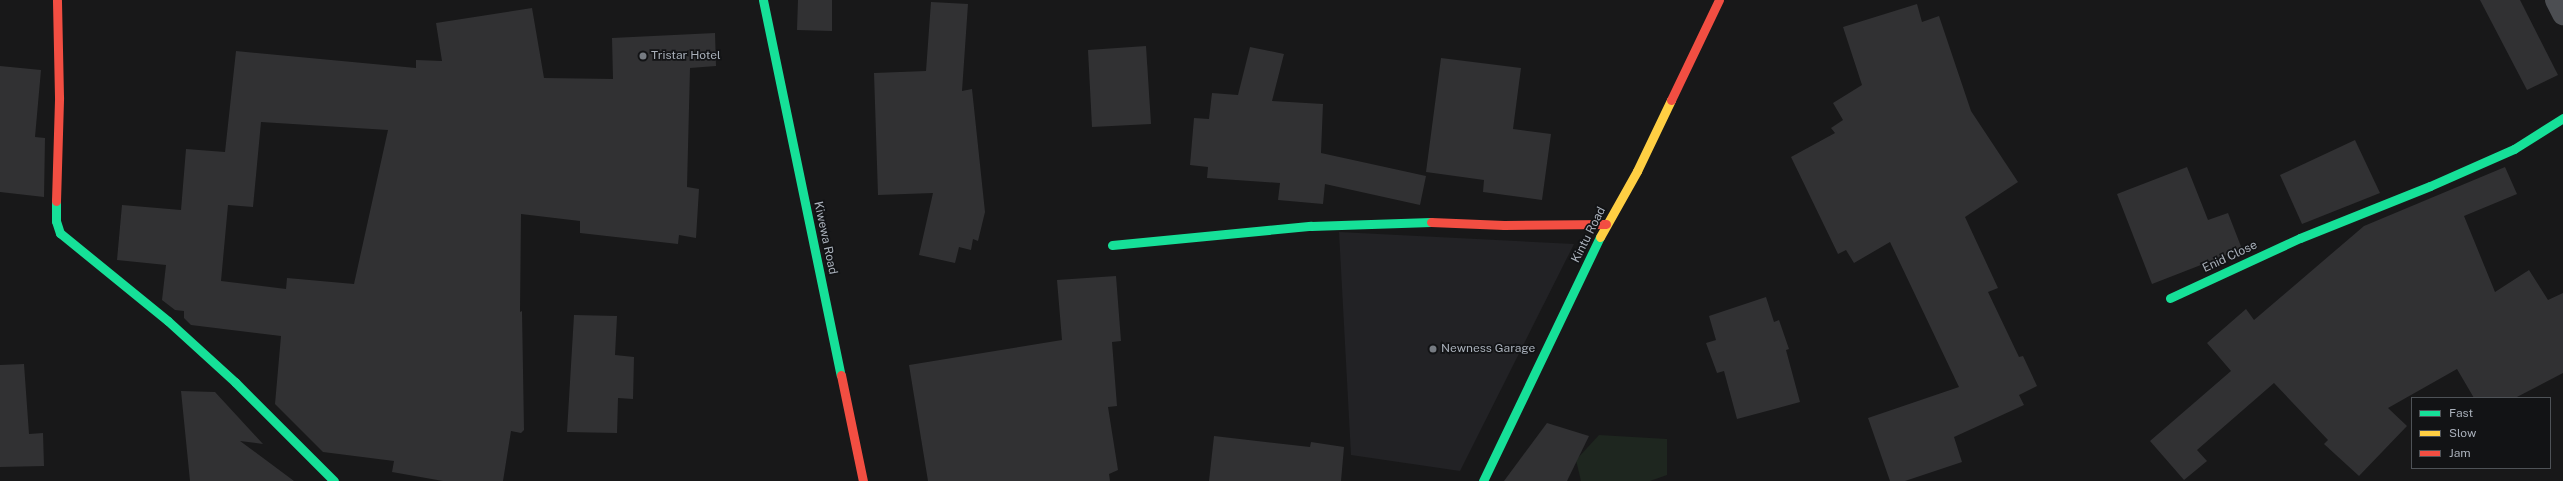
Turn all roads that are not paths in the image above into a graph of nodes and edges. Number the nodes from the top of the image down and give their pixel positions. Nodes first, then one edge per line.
1 (57, 0) edge
2 (763, 0) edge
3 (1719, 0) edge
4 (2556, 0) edge
5 (2563, 14) edge
6 (2563, 118) edge
7 (1606, 224) junction
8 (1112, 245) dead end
9 (2170, 298) dead end
10 (334, 481) edge
11 (863, 481) edge
12 (1483, 481) edge

1 - 10 street
2 - 11 street, Kiwewa Road
3 - 7 street, Kintu Road
4 - 5 street
6 - 9 street, Enid Close
7 - 8 street
7 - 12 street, Kintu Road

